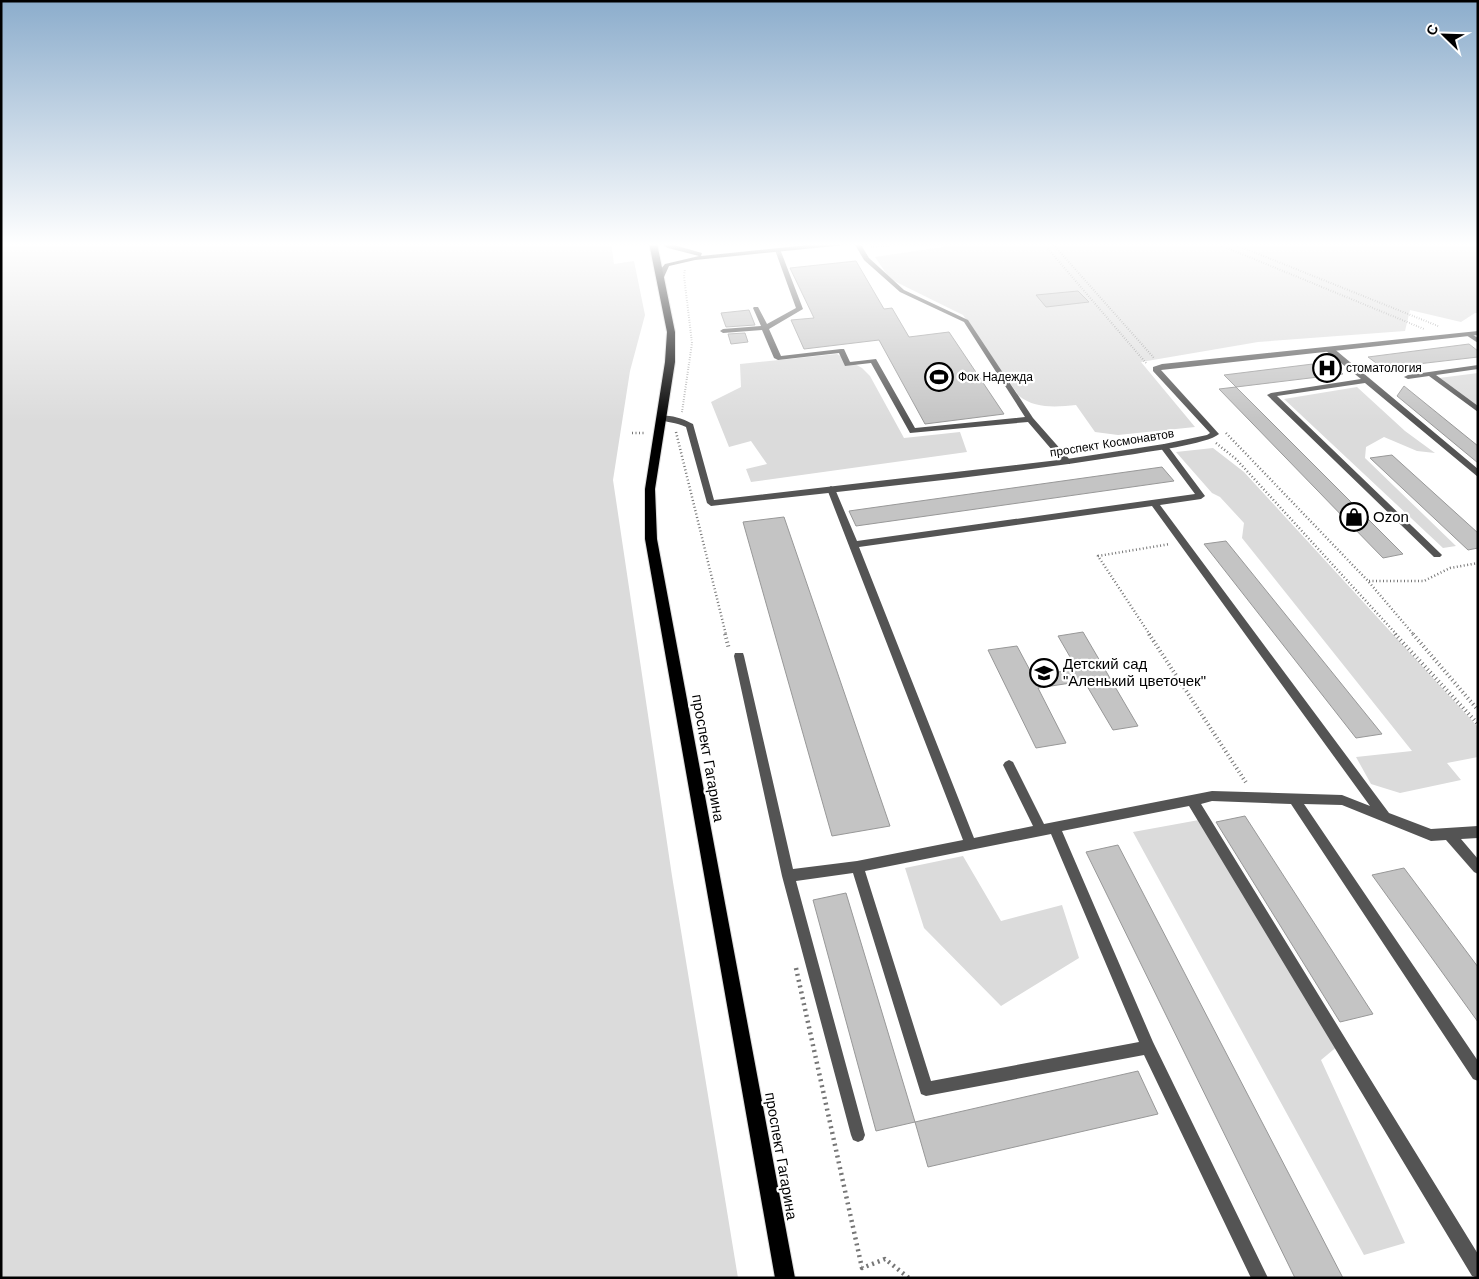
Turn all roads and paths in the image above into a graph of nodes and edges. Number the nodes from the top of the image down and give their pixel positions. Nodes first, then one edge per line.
1 (666, 303) edge
2 (798, 303) edge
3 (927, 303) edge
4 (1094, 303) edge
5 (1105, 303) edge
6 (1361, 303) edge
7 (1379, 303) edge
8 (756, 308) dead end
9 (765, 328) junction
10 (723, 331) dead end
11 (1478, 333) edge
12 (1468, 334) junction
13 (1459, 335) junction
14 (1443, 336) junction
15 (1478, 341) edge
16 (1329, 349) junction
17 (1148, 366) dead end
18 (1162, 366) junction
19 (1478, 367) edge
20 (1430, 374) junction
21 (1408, 376) dead end
22 (1365, 381) junction
23 (1478, 410) edge
24 (661, 418) junction
25 (1030, 419) junction
26 (1220, 426) dead end
27 (1209, 438) junction
28 (1164, 447) junction
29 (1067, 462) junction
30 (1478, 474) edge
31 (831, 489) junction
32 (1154, 502) junction
33 (1183, 542) junction
34 (854, 545) junction
35 (1437, 555) dead end
36 (1478, 563) edge
37 (1368, 581) junction
38 (739, 656) dead end
39 (1478, 710) edge
40 (1478, 724) edge
41 (1009, 765) dead end
42 (1256, 798) junction
43 (1294, 798) junction
44 (1192, 800) junction
45 (1386, 817) junction
46 (1047, 829) junction
47 (1478, 832) edge
48 (1450, 834) junction
49 (970, 844) junction
50 (857, 867) junction
51 (1478, 868) edge
52 (788, 876) junction
53 (1148, 1047) junction
54 (1478, 1074) edge
55 (858, 1135) dead end
56 (1478, 1270) edge
57 (785, 1278) edge
58 (1260, 1278) edge

1 - 24 main road, проспект Гагарина
2 - 9 street
3 - 25 street
4 - 17 path
5 - 18 path
6 - 14 path
7 - 13 path
8 - 9 street
9 - 10 street
9 - 25 street
11 - 12 street
12 - 13 street
12 - 15 street
13 - 14 street
14 - 16 street
16 - 18 street
16 - 22 street
18 - 27 street
19 - 20 street
20 - 21 street
20 - 23 street
22 - 30 street
22 - 35 street
24 - 31 street, проспект Космонавтов
24 - 57 main road, проспект Гагарина
25 - 29 street
26 - 37 path
27 - 28 street, проспект Космонавтов
27 - 40 path
28 - 29 street, проспект Космонавтов
28 - 32 street
29 - 31 street, проспект Космонавтов
31 - 34 street
32 - 33 street
32 - 34 street
33 - 42 path
33 - 45 street
34 - 49 street
36 - 37 path
37 - 39 path
38 - 52 street
41 - 46 street
42 - 43 street
42 - 44 street
43 - 45 street
43 - 54 street
44 - 46 street
44 - 56 street
45 - 48 street
46 - 49 street
46 - 53 street
47 - 48 street
48 - 51 street
49 - 50 street
50 - 52 street
50 - 53 street
52 - 55 street
53 - 58 street

